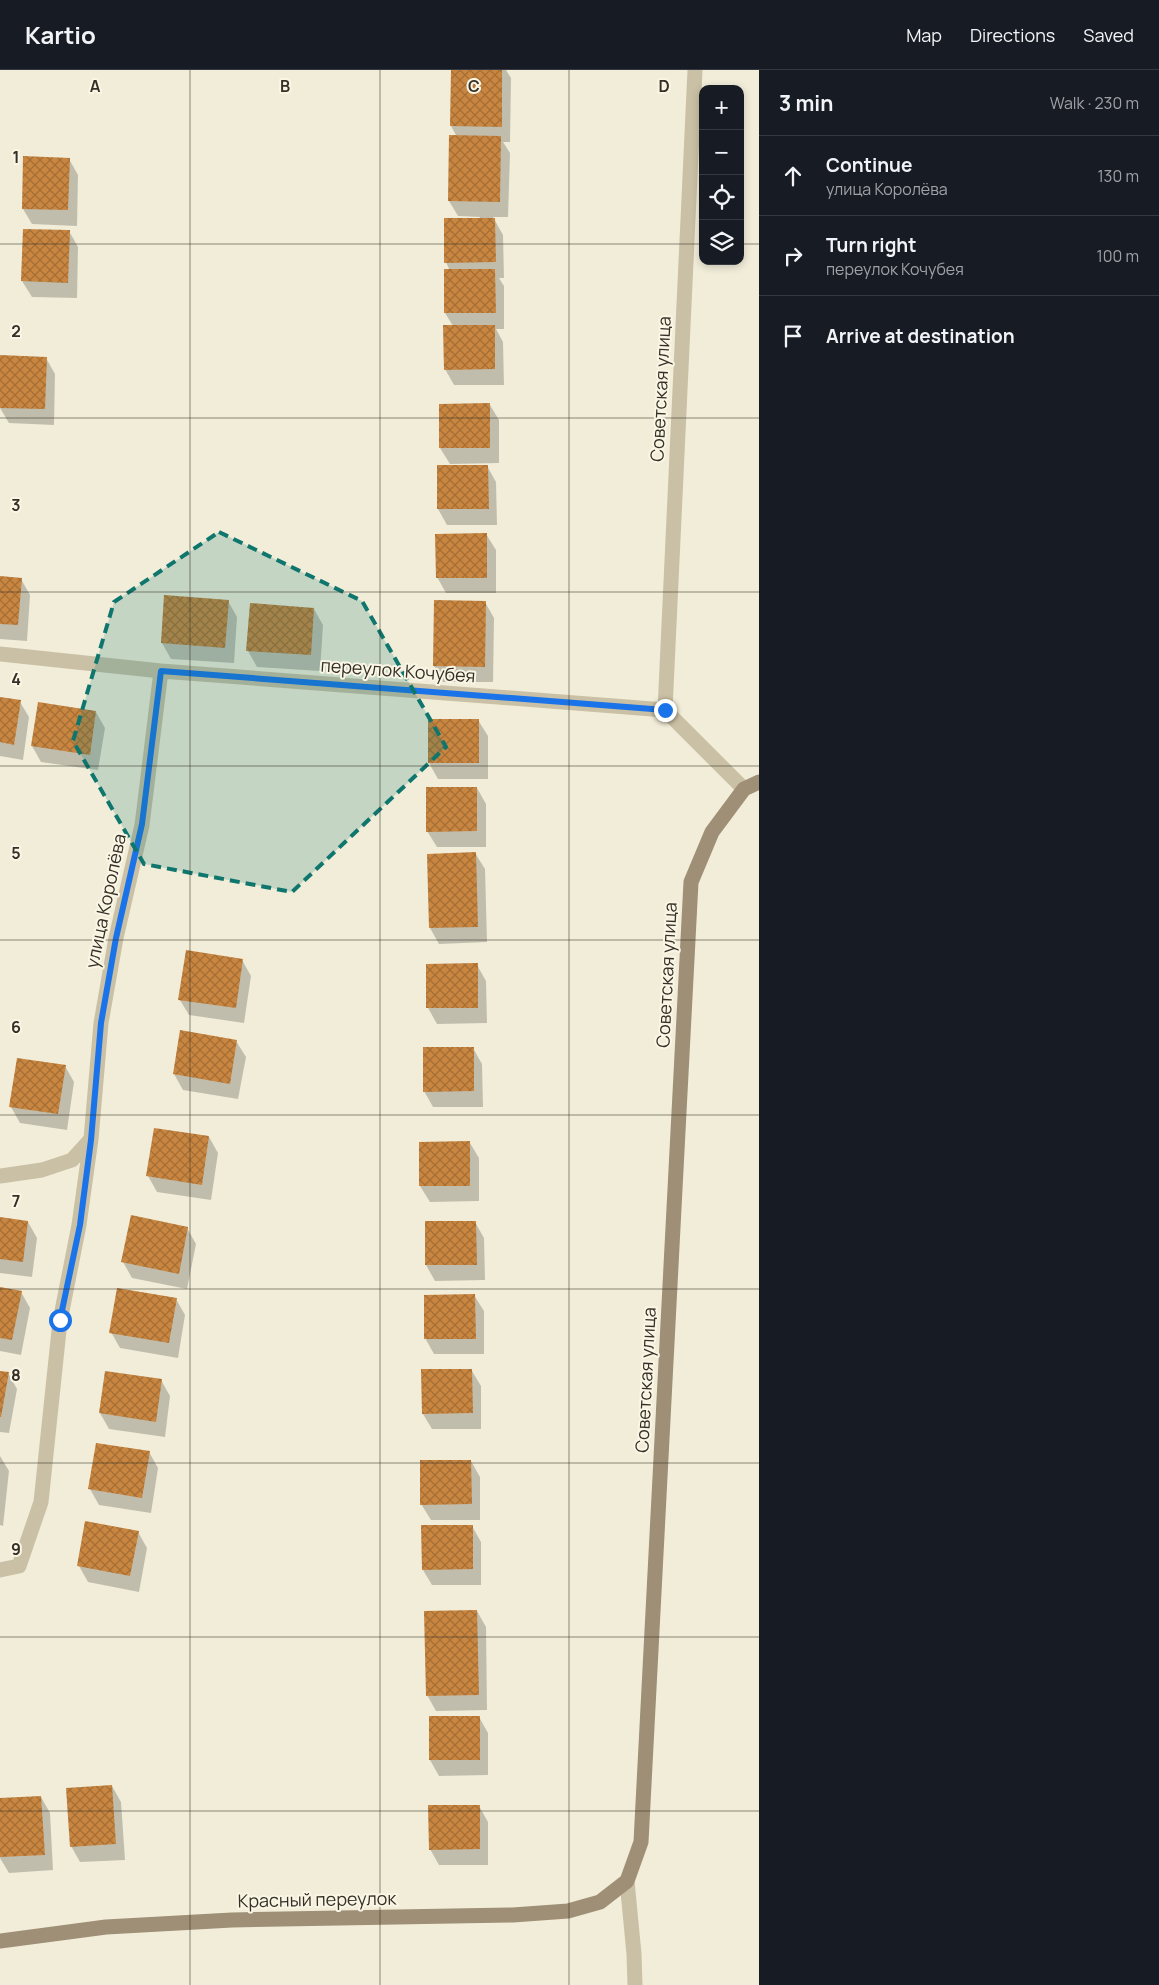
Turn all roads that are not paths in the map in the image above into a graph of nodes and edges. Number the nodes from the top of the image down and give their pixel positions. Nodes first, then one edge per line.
1 (695, 70) edge
2 (0, 654) edge
3 (161, 671) junction
4 (665, 710) junction
5 (759, 782) edge
6 (744, 789) junction
7 (91, 1140) junction
8 (0, 1176) edge
9 (0, 1570) edge
10 (627, 1881) junction
11 (0, 1941) edge
12 (635, 1985) edge

1 - 4 street, Советская улица
2 - 3 street, переулок Кочубея
3 - 4 street, переулок Кочубея
3 - 7 street, улица Королёва
4 - 6 street
5 - 6 main road
6 - 10 main road, Советская улица
7 - 8 street
7 - 9 street, улица Королёва
10 - 11 main road, Красный переулок
10 - 12 street, Советская улица

